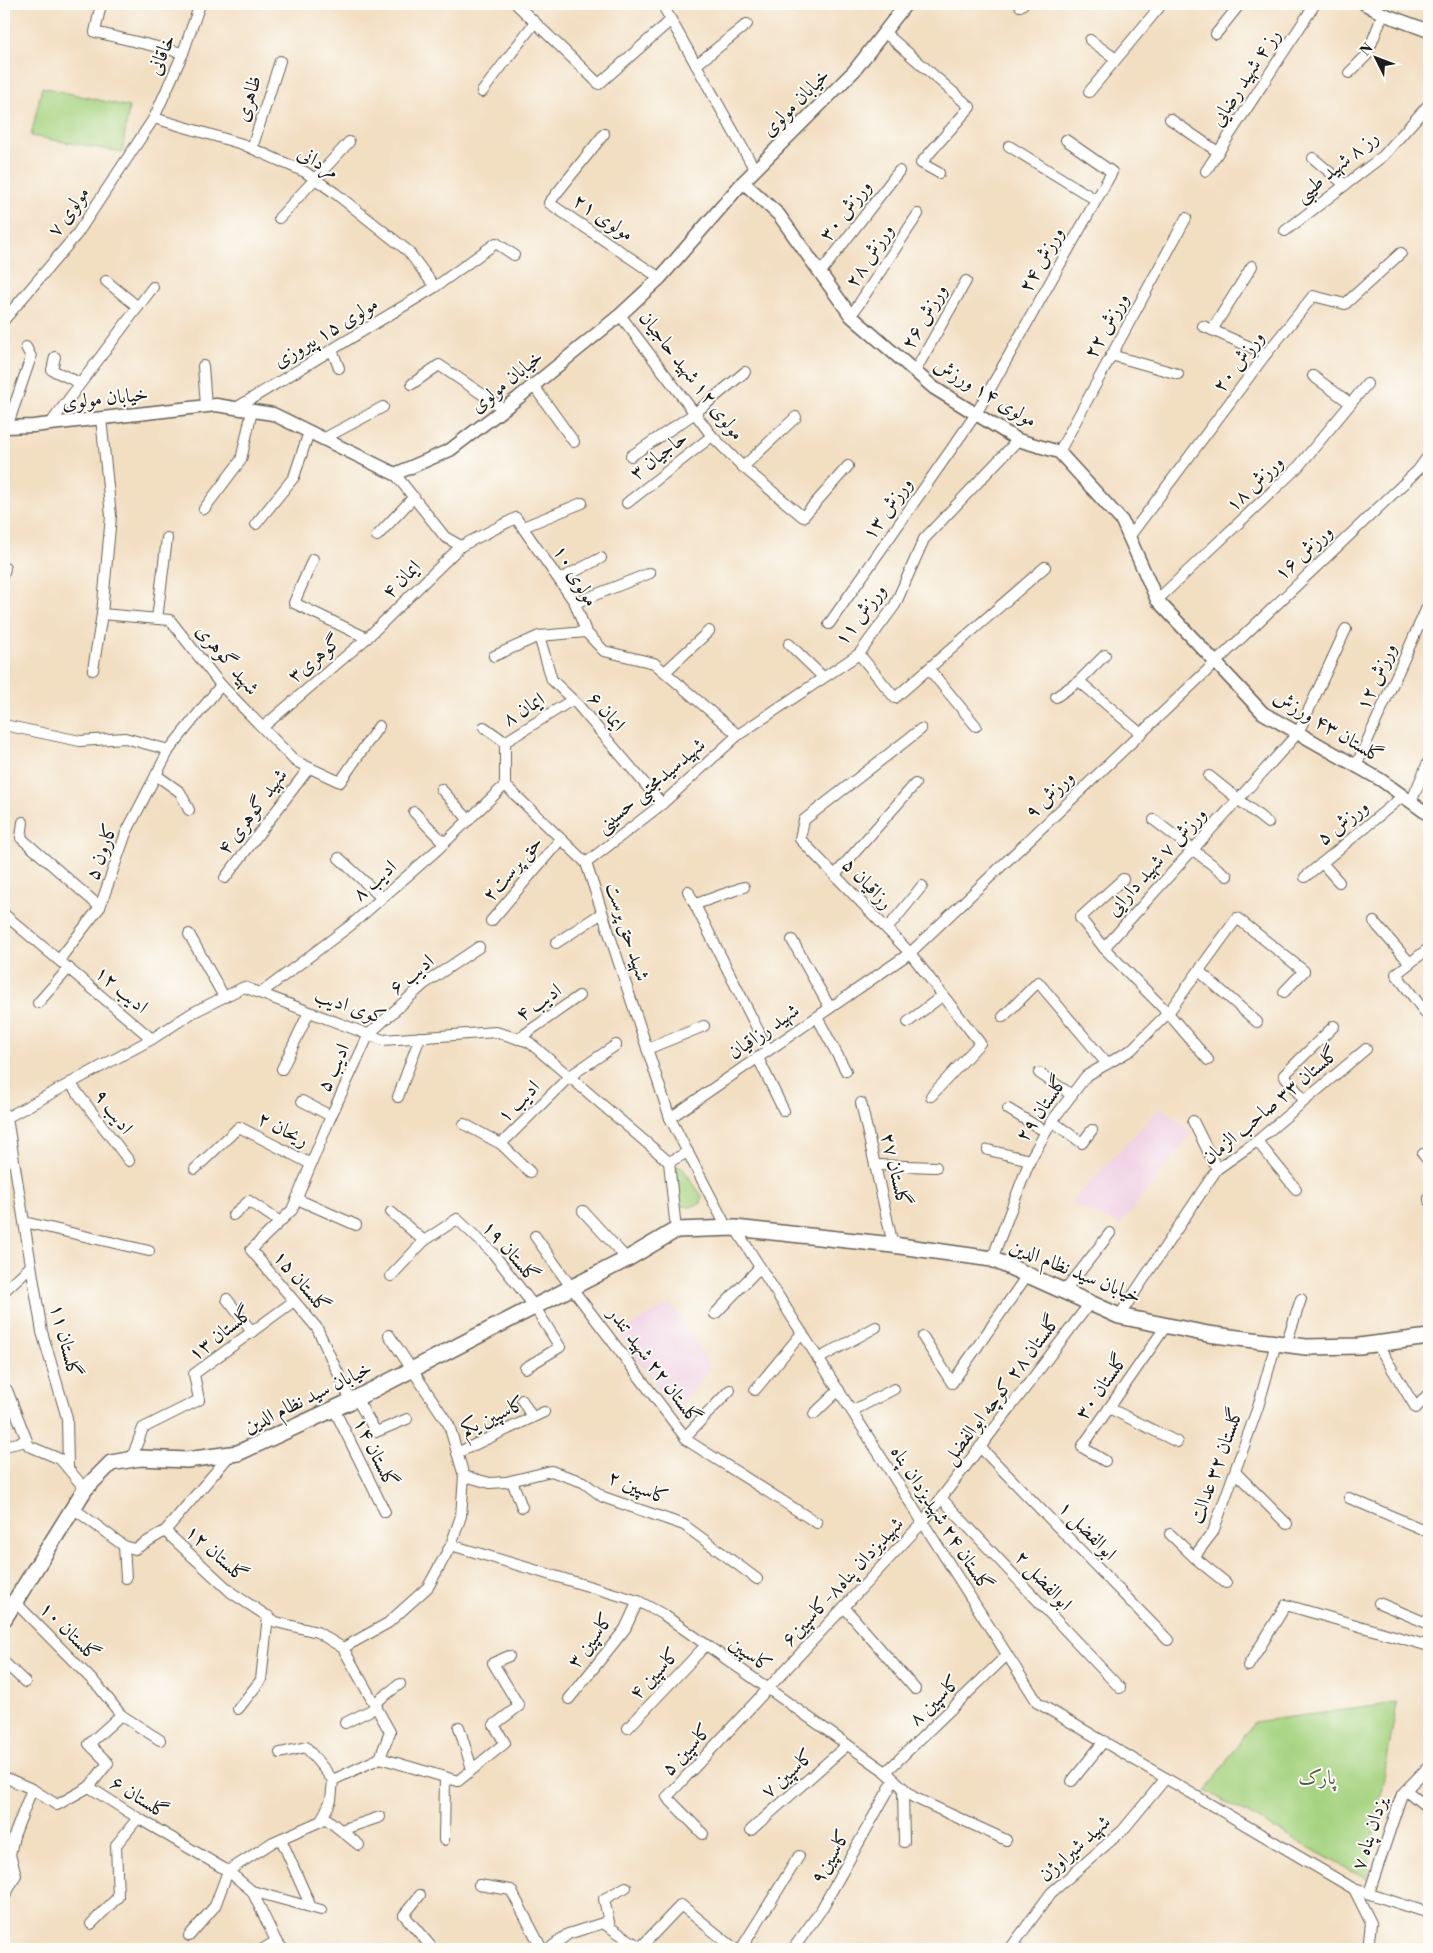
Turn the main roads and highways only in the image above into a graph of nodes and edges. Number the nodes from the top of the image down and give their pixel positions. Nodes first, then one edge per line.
1 (1429, 1337) edge
2 (4, 1619) edge

1 - 2 main road, خیابان سید نظام الدین

